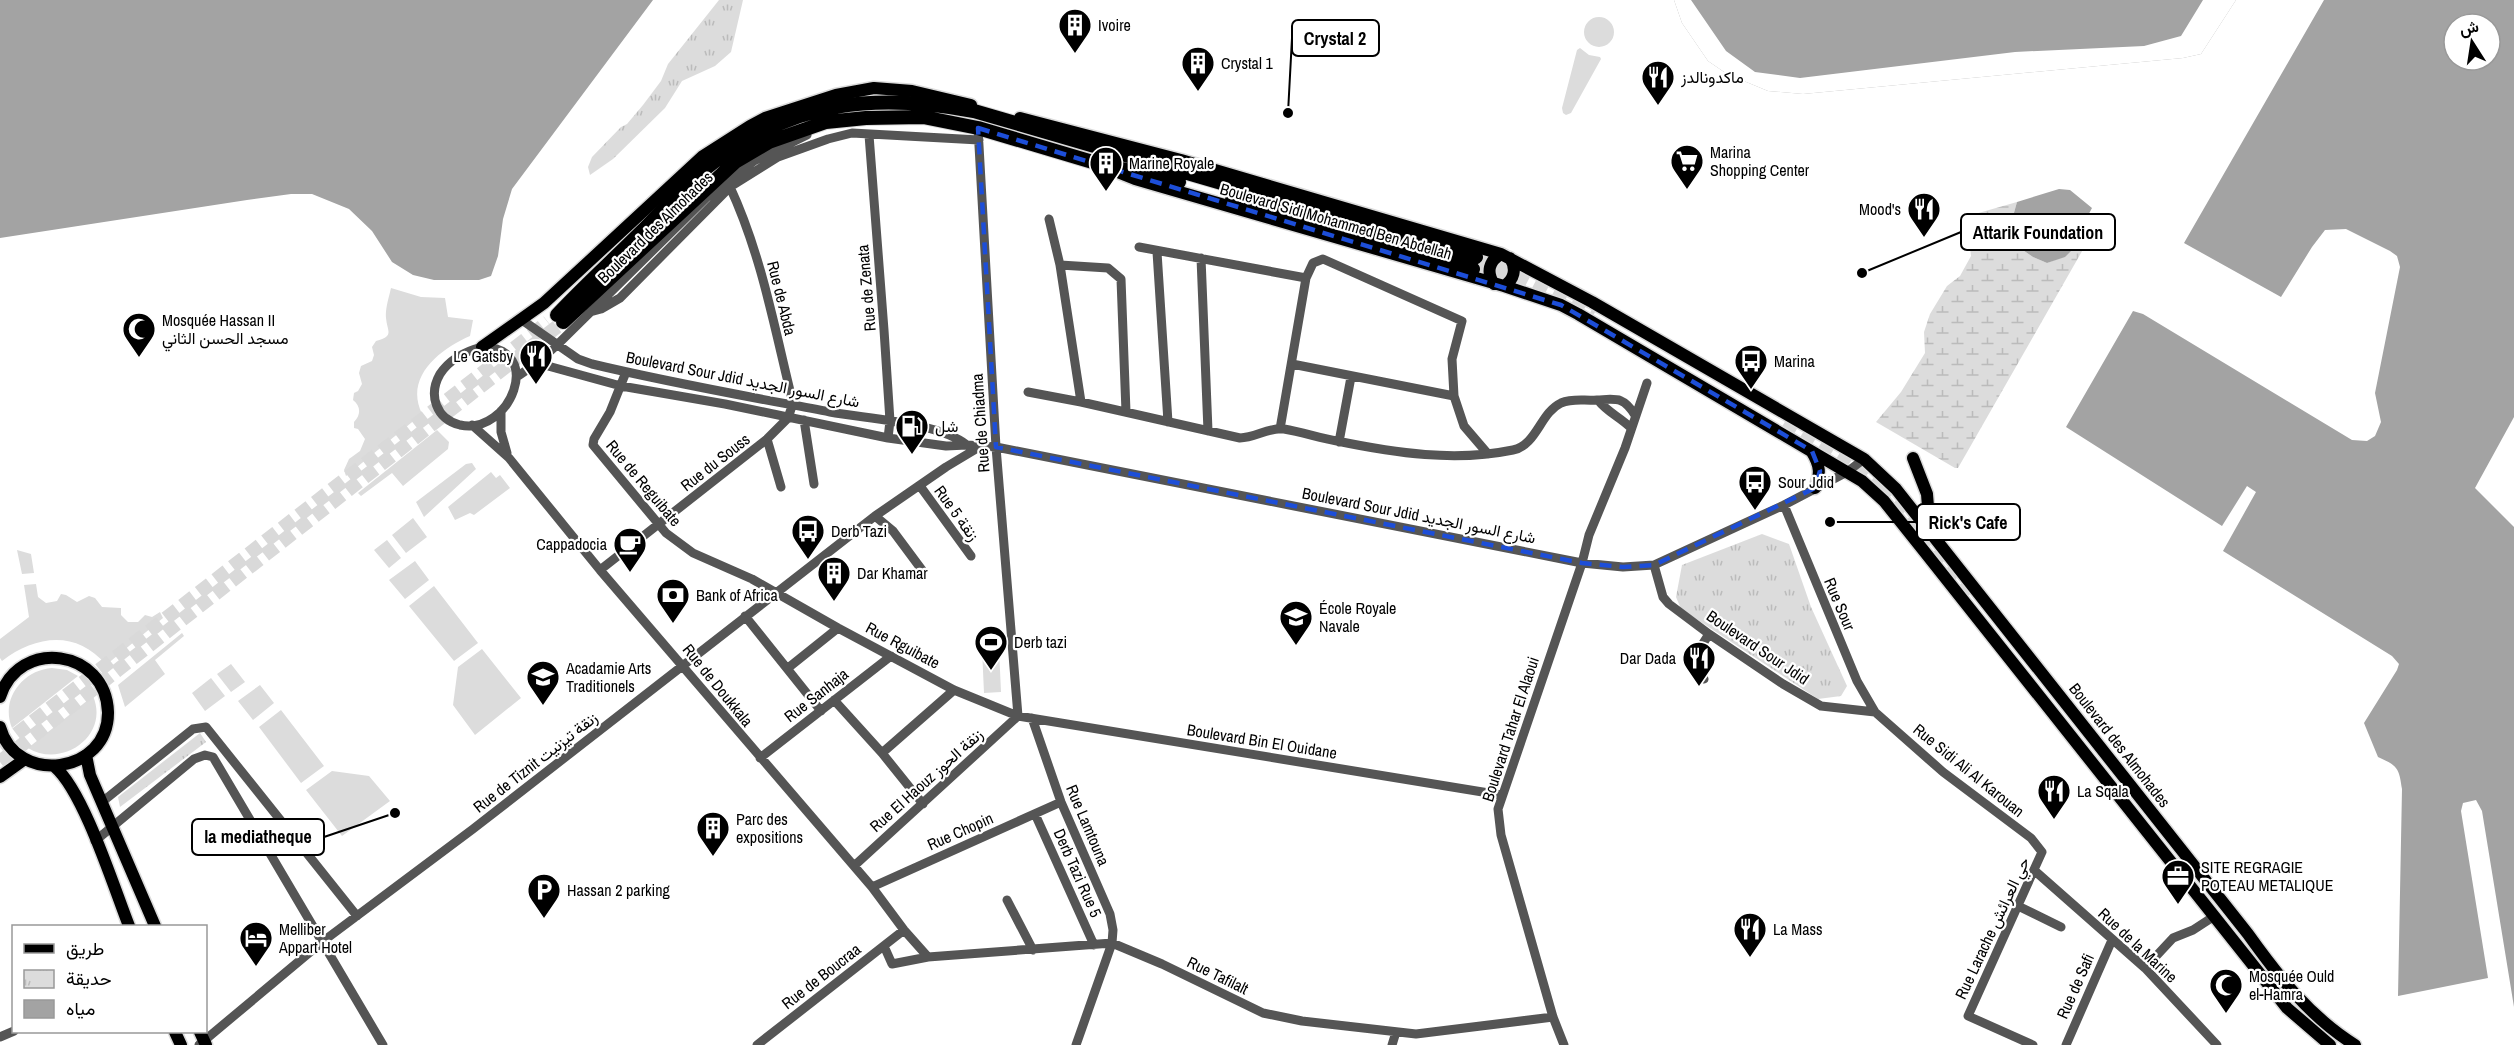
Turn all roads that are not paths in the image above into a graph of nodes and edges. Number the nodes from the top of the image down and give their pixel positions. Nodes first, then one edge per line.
1 (798, 107) junction
2 (866, 118) junction
3 (785, 121) junction
4 (978, 134) junction
5 (869, 135) junction
6 (1096, 163) junction
7 (730, 188) junction
8 (1049, 219) dead end
9 (1139, 247) dead end
10 (1157, 252) junction
11 (1506, 256) junction
12 (1201, 258) junction
13 (1059, 265) junction
14 (1306, 278) junction
15 (1499, 285) junction
16 (590, 312) junction
17 (522, 320) junction
18 (557, 345) junction
19 (482, 347) junction
20 (537, 363) junction
21 (1292, 364) junction
22 (626, 372) junction
23 (518, 375) junction
24 (1351, 376) junction
25 (1647, 383) dead end
26 (621, 386) junction
27 (1028, 392) dead end
28 (1454, 396) junction
29 (1598, 400) junction
30 (1081, 402) junction
31 (793, 403) junction
32 (501, 411) junction
33 (1126, 412) junction
34 (1635, 415) junction
35 (788, 418) junction
36 (804, 420) junction
37 (890, 421) junction
38 (1168, 422) junction
39 (472, 425) junction
40 (1631, 428) junction
41 (1280, 429) junction
42 (1208, 431) junction
43 (888, 438) junction
44 (767, 439) junction
45 (1339, 442) junction
46 (967, 445) junction
47 (981, 446) junction
48 (996, 447) junction
49 (1812, 451) junction
50 (1488, 454) junction
51 (509, 458) junction
52 (1913, 458) dead end
53 (1864, 459) junction
54 (1847, 472) junction
55 (814, 484) dead end
56 (920, 486) junction
57 (781, 487) dead end
58 (1815, 488) junction
59 (1784, 505) junction
60 (875, 516) junction
61 (659, 525) junction
62 (1930, 532) junction
63 (971, 556) dead end
64 (1582, 563) junction
65 (1654, 565) junction
66 (600, 570) junction
67 (922, 570) dead end
68 (777, 593) junction
69 (745, 616) junction
70 (838, 628) junction
71 (1709, 634) junction
72 (891, 656) junction
73 (683, 665) junction
74 (788, 668) junction
75 (1704, 679) dead end
76 (954, 690) junction
77 (0, 697) edge
78 (834, 700) junction
79 (821, 711) junction
80 (1875, 712) junction
81 (1018, 716) junction
82 (1032, 718) junction
83 (2079, 720) junction
84 (0, 727) edge
85 (2067, 730) junction
86 (882, 753) junction
87 (86, 755) junction
88 (760, 758) junction
89 (25, 759) junction
90 (55, 767) junction
91 (0, 777) edge
92 (1501, 795) junction
93 (102, 802) junction
94 (1061, 802) junction
95 (923, 804) junction
96 (1035, 814) junction
97 (112, 826) junction
98 (95, 841) junction
99 (2042, 852) joint
100 (854, 867) junction
101 (2035, 871) junction
102 (872, 887) junction
103 (1007, 900) dead end
104 (2016, 905) junction
105 (357, 916) junction
106 (2213, 917) junction
107 (128, 925) edge
108 (154, 925) edge
109 (2061, 927) dead end
110 (904, 930) junction
111 (2112, 940) junction
112 (322, 942) junction
113 (1112, 944) junction
114 (1094, 945) junction
115 (884, 946) junction
116 (1033, 950) junction
117 (928, 957) junction
118 (2145, 968) junction
119 (1553, 1017) junction
120 (1395, 1032) junction
121 (1416, 1034) junction
122 (202, 1040) edge
123 (383, 1045) edge
124 (757, 1045) edge
125 (1076, 1045) edge
126 (1392, 1045) edge
127 (1417, 1045) edge
128 (1561, 1045) edge
129 (2033, 1045) edge
130 (2066, 1045) edge
131 (2217, 1045) edge
132 (2330, 1045) edge
133 (2355, 1045) edge

1 - 3 highway
1 - 11 main road, Boulevard Sidi Mohammed Ben Abdellah
1 - 17 main road, Boulevard des Almohades
2 - 3 highway, Boulevard Sidi Mohammed Ben Abdellah
2 - 4 highway, Boulevard Sidi Mohammed Ben Abdellah
2 - 16 street, Boulevard des Almohades
3 - 6 highway, Boulevard Sidi Mohammed Ben Abdellah
4 - 5 street
4 - 6 highway, Boulevard Sidi Mohammed Ben Abdellah
4 - 48 street, Rue de Chiadma
5 - 7 street
5 - 37 street, Rue de Zenata
6 - 15 main road, Boulevard Sidi Mohammed Ben Abdellah
7 - 16 street
7 - 31 street, Rue de Abda
8 - 13 street
9 - 10 street
10 - 12 street
10 - 38 street
11 - 15 main road
11 - 15 main road
11 - 53 main road, Boulevard Sidi Mohammed Ben Abdellah
12 - 14 street
12 - 42 street
13 - 30 street
13 - 33 street
14 - 21 street
14 - 28 street
15 - 49 main road, Boulevard Sidi Mohammed Ben Abdellah
16 - 18 street, Boulevard des Almohades
17 - 18 street, Boulevard Sour Jdid شارع السور الجديد
17 - 19 main road, Boulevard des Almohades
18 - 20 street, Boulevard des Almohades
18 - 22 street, Boulevard Sour Jdid شارع السور الجديد
19 - 23 street
19 - 39 street
20 - 23 street, Boulevard des Almohades
20 - 26 street, Boulevard Sour Jdid شارع السور الجديد
21 - 24 street
21 - 41 street
22 - 26 street, Rue de Reguibate
22 - 31 street, Boulevard Sour Jdid شارع السور الجديد
23 - 32 street
24 - 28 street
24 - 45 street
25 - 34 street, Boulevard Tahar El Alaoui
26 - 35 street, Boulevard Sour Jdid شارع السور الجديد
26 - 61 street, Rue de Reguibate
27 - 30 street
28 - 50 street
29 - 34 street
29 - 40 street
29 - 50 street
30 - 33 street
31 - 35 street
31 - 37 street, Boulevard Sour Jdid شارع السور الجديد
32 - 39 street
32 - 51 street, Rue de Doukkala
33 - 38 street
34 - 40 street, Boulevard Tahar El Alaoui
35 - 36 street, Boulevard Sour Jdid شارع السور الجديد
35 - 44 street, Rue du Souss
36 - 43 street, Boulevard Sour Jdid شارع السور الجديد
36 - 55 street
37 - 43 street, Rue de Zenata
37 - 46 street, Boulevard Sour Jdid شارع السور الجديد
38 - 42 street
39 - 51 street, Rue de Doukkala
40 - 64 street, Boulevard Tahar El Alaoui
41 - 42 street
41 - 45 street
43 - 46 street, Boulevard Sour Jdid شارع السور الجديد
44 - 57 street
44 - 61 street, Rue du Souss
45 - 50 street
46 - 47 street, Boulevard Sour Jdid شارع السور الجديد
47 - 48 street, Boulevard Sour Jdid شارع السور الجديد
47 - 56 street, Rue de Tiznit زنقة تيزنيت
48 - 64 street, Boulevard Sour Jdid شارع السور الجديد
48 - 81 street, Rue de Chiadma
49 - 54 main road, Boulevard Sidi Mohammed Ben Abdellah
49 - 58 main road
51 - 66 street, Rue de Doukkala
52 - 62 main road
53 - 54 street, Boulevard Sour Jdid شارع السور الجديد
53 - 62 main road, Boulevard des Almohades
54 - 58 street, Boulevard Sour Jdid شارع السور الجديد
54 - 85 main road, Boulevard des Almohades
56 - 60 street, Rue de Tiznit زنقة تيزنيت
56 - 63 street, Rue 5 زنقة
58 - 59 street, Boulevard Sour Jdid شارع السور الجديد
59 - 65 street, Boulevard Sour Jdid شارع السور الجديد
59 - 80 street, Rue Sour
60 - 67 street
60 - 68 street, Rue de Tiznit زنقة تيزنيت
61 - 66 street, Rue du Souss
61 - 68 street, Rue de Reguibate
62 - 83 main road, Boulevard des Almohades
64 - 65 street, Boulevard Sour Jdid شارع السور الجديد
64 - 92 street, Boulevard Tahar El Alaoui
65 - 71 street, Boulevard Sour Jdid
66 - 73 street, Rue de Doukkala
68 - 69 street, Rue de Tiznit زنقة تيزنيت
68 - 70 street, Rue Rguibate
69 - 73 street, Rue de Tiznit زنقة تيزنيت
69 - 74 street
70 - 72 street, Rue Rguibate
70 - 74 street
71 - 75 street
71 - 80 street, Boulevard Sour Jdid
72 - 76 street, Rue Rguibate
72 - 78 street, Rue Sanhaja
73 - 88 street, Rue de Doukkala
73 - 105 street, Rue de Tiznit زنقة تيزنيت
74 - 79 street
76 - 81 street, Rue Rguibate
76 - 86 street
77 - 87 main road
78 - 79 street, Rue Sanhaja
78 - 86 street
79 - 88 street, Rue Sanhaja
80 - 99 street, Rue Sidi Ali Al Karouan
81 - 82 street, Boulevard Bin El Ouidane
81 - 95 street, Rue El Haouz زنقة الحوز
82 - 92 street, Boulevard Bin El Ouidane
82 - 94 street, Rue Lamtouna
83 - 85 main road
83 - 133 main road, Boulevard des Almohades
84 - 89 main road
85 - 106 main road, Boulevard des Almohades
86 - 95 street
87 - 90 main road
87 - 93 main road
88 - 100 street, Rue de Doukkala
89 - 90 main road
89 - 91 main road
90 - 98 main road
92 - 119 street, Boulevard Tahar El Alaoui
93 - 97 main road
93 - 105 street
94 - 96 street, Rue Chopin
94 - 113 street, Rue Lamtouna
95 - 100 street, Rue El Haouz زنقة الحوز
96 - 102 street, Rue Chopin
96 - 114 street, Derb Tazi Rue 5
97 - 98 street
97 - 108 main road
97 - 112 street
98 - 107 main road
99 - 101 street, Rue Larache حي العرائش
100 - 102 street, Rue de Doukkala
101 - 104 street, Rue Larache حي العرائش
101 - 111 street, Rue de la Marine
102 - 110 street, Rue de Doukkala
103 - 116 street
104 - 109 street
104 - 129 street, Rue Larache حي العرائش
105 - 112 street, Rue de Tiznit زنقة تيزنيت
106 - 118 street
106 - 132 main road, Boulevard des Almohades
110 - 115 street, Rue de Boucraa
110 - 117 street, Rue de Doukkala
111 - 118 street, Rue de la Marine
111 - 130 street, Rue de Safi
112 - 122 street, Rue de Tiznit زنقة تيزنيت
112 - 123 street
113 - 114 street, Rue Tafilalt
113 - 120 street, Rue Tafilalt
113 - 125 street
114 - 116 street, Rue Tafilalt
115 - 117 street, Rue Tafilalt
115 - 124 street, Rue de Boucraa
116 - 117 street, Rue Tafilalt
118 - 131 street, Rue de la Marine
119 - 121 street, Rue Tafilalt
119 - 128 street, Boulevard Tahar El Alaoui
120 - 121 street, Rue Tafilalt
120 - 126 street
121 - 127 street

